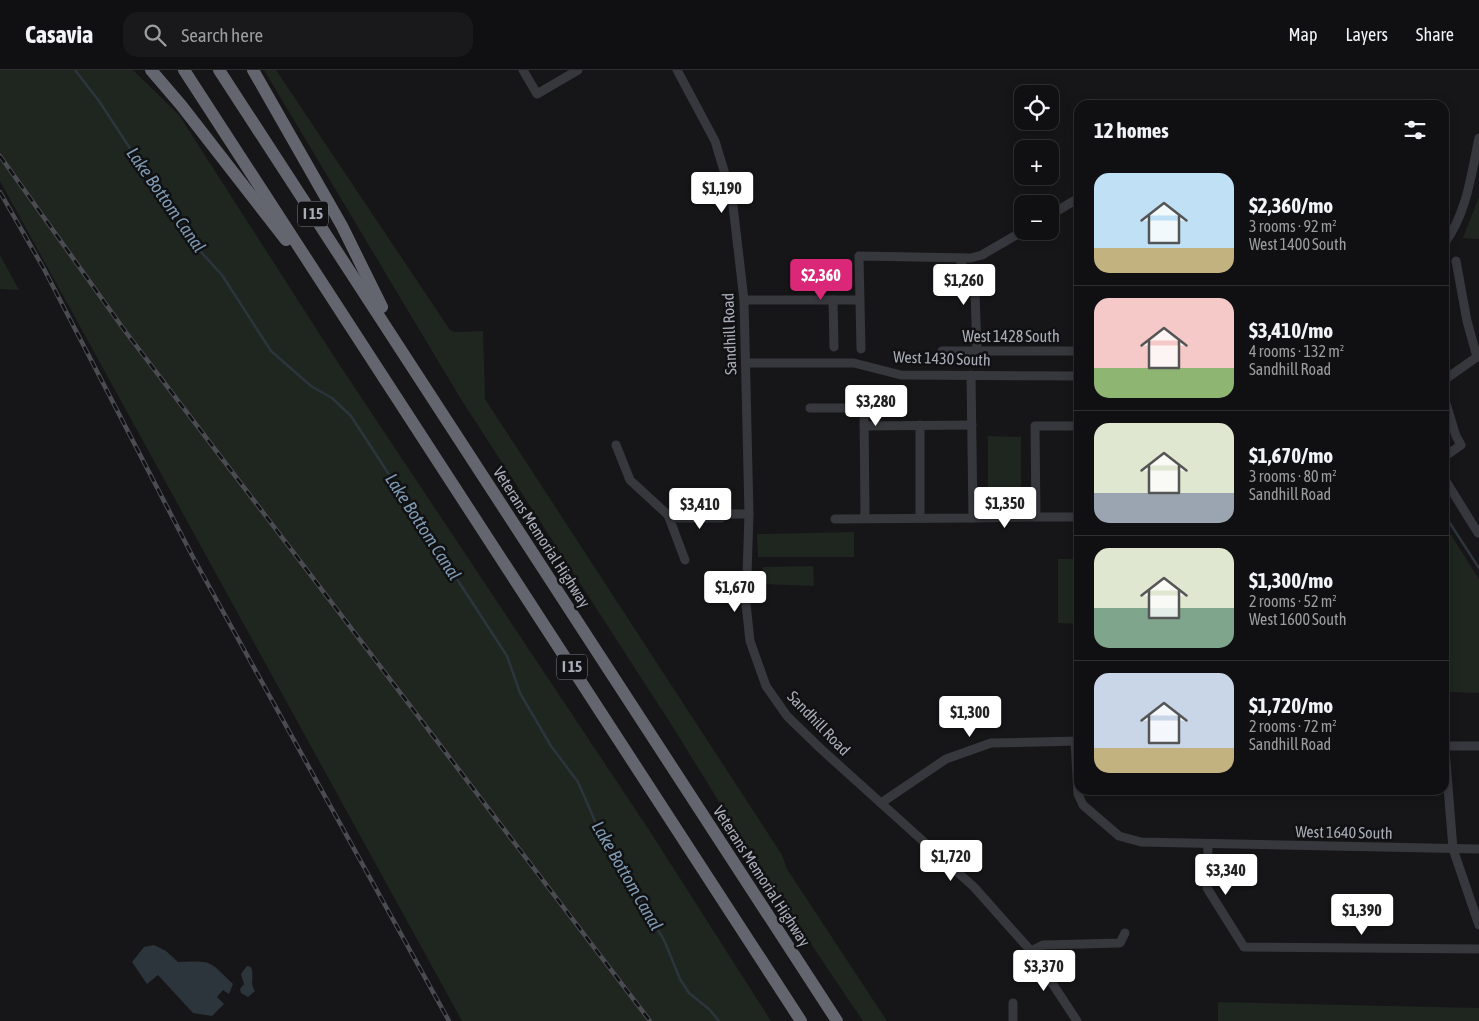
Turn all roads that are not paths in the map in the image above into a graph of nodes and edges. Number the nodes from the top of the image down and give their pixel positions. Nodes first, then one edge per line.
1 (151, 70) edge
2 (184, 70) edge
3 (219, 70) edge
4 (253, 70) edge
5 (523, 70) edge
6 (578, 70) edge
7 (677, 70) edge
8 (1479, 138) edge
9 (1074, 201) edge
10 (1059, 210) edge
11 (1014, 236) edge
12 (1449, 238) edge
13 (959, 258) junction
14 (1456, 261) dead end
15 (744, 300) junction
16 (833, 300) junction
17 (860, 300) junction
18 (342, 314) junction
19 (834, 346) dead end
20 (862, 349) dead end
21 (942, 350) dead end
22 (977, 351) junction
23 (1074, 352) edge
24 (407, 359) junction
25 (746, 362) junction
26 (970, 375) junction
27 (1074, 376) edge
28 (1449, 377) edge
29 (810, 408) dead end
30 (1449, 413) edge
31 (920, 425) junction
32 (972, 425) junction
33 (864, 426) junction
34 (1074, 426) edge
35 (616, 445) dead end
36 (1449, 454) edge
37 (1449, 486) edge
38 (749, 514) junction
39 (668, 515) junction
40 (1036, 517) junction
41 (1074, 517) edge
42 (865, 518) junction
43 (920, 518) junction
44 (973, 518) junction
45 (835, 519) dead end
46 (1478, 533) dead end
47 (685, 560) dead end
48 (1074, 741) edge
49 (1449, 743) edge
50 (1479, 746) edge
51 (1078, 795) edge
52 (1448, 795) edge
53 (881, 803) junction
54 (1208, 845) junction
55 (1453, 849) junction
56 (1479, 849) edge
57 (1479, 925) edge
58 (1124, 933) dead end
59 (1479, 948) edge
60 (1032, 951) junction
61 (1013, 1003) dead end
62 (802, 1021) edge
63 (837, 1021) edge
64 (1013, 1021) edge
65 (1077, 1021) edge

1 - 18 highway
2 - 18 highway, I 15
3 - 24 highway, Veterans Memorial Highway / I 15
4 - 24 highway
5 - 6 street
7 - 15 street, Sandhill Road
8 - 12 street
9 - 10 street
11 - 13 street
13 - 17 street
13 - 22 street
14 - 28 street
15 - 16 street
15 - 25 street, Sandhill Road
16 - 17 street
16 - 19 street
17 - 20 street
18 - 62 highway, I 15
21 - 22 street, West 1428 South
22 - 23 street, West 1428 South
24 - 63 highway, Veterans Memorial Highway / I 15
25 - 26 street, West 1430 South
25 - 38 street, Sandhill Road
26 - 27 street, West 1430 South
26 - 32 street
29 - 33 street
30 - 36 street
31 - 32 street
31 - 33 street
31 - 43 street
32 - 44 street
33 - 42 street
34 - 40 street
35 - 39 street
37 - 46 street
38 - 39 street
38 - 53 street, Sandhill Road
39 - 47 street
40 - 41 street
40 - 44 street
42 - 43 street
42 - 45 street
43 - 44 street
48 - 53 street
49 - 50 street
51 - 54 street, West 1640 South
52 - 55 street
53 - 60 street, Sandhill Road
54 - 55 street, West 1640 South
54 - 59 street
55 - 56 street, West 1640 South
55 - 57 street
58 - 60 street
60 - 65 street, Sandhill Road
61 - 64 street

